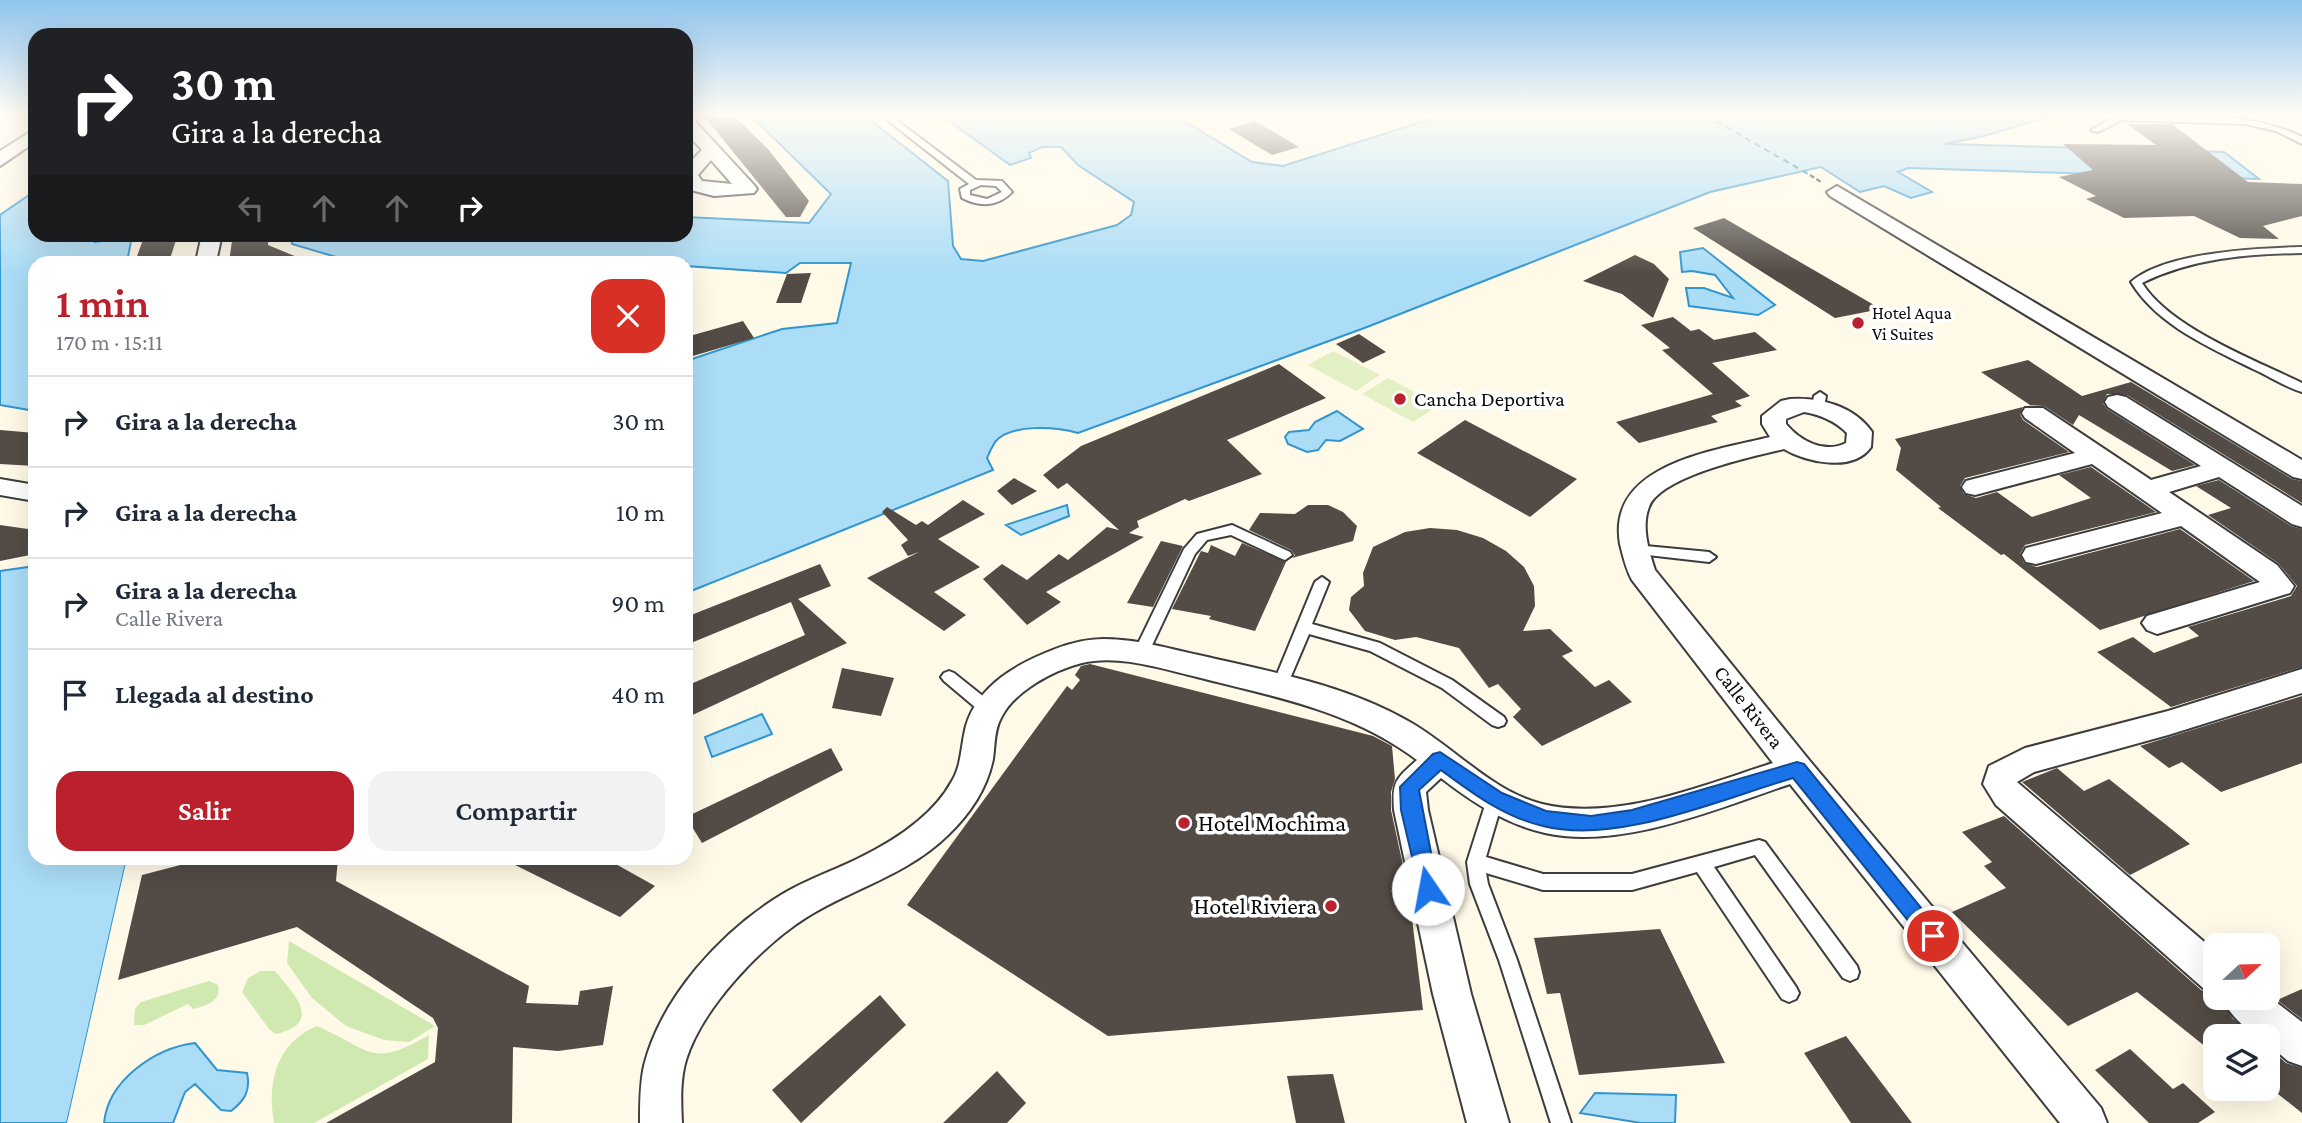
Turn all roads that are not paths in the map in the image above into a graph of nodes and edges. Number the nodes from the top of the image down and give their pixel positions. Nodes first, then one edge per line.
1 (955, 168) edge
2 (974, 183) dead end
3 (1836, 191) dead end
4 (2302, 250) edge
5 (2302, 388) edge
6 (2117, 402) dead end
7 (2034, 413) dead end
8 (1787, 440) junction
9 (2097, 455) junction
10 (2222, 468) junction
11 (2302, 471) edge
12 (0, 487) edge
13 (1975, 487) dead end
14 (2148, 490) junction
15 (28, 492) edge
16 (2186, 516) junction
17 (2302, 518) edge
18 (1635, 550) junction
19 (1285, 555) dead end
20 (2036, 555) dead end
21 (1709, 557) dead end
22 (1322, 582) dead end
23 (2157, 624) dead end
24 (1304, 627) junction
25 (1142, 653) junction
26 (948, 677) dead end
27 (2302, 681) edge
28 (1281, 684) junction
29 (988, 709) junction
30 (1498, 721) dead end
31 (1440, 759) junction
32 (1797, 769) junction
33 (1495, 799) junction
34 (1476, 862) junction
35 (1701, 863) junction
36 (2203, 965) edge
37 (1850, 972) dead end
38 (1790, 993) dead end
39 (2256, 1010) edge
40 (2302, 1047) edge
41 (661, 1123) edge
42 (1488, 1123) edge
43 (1561, 1123) edge
44 (2086, 1123) edge

1 - 2 lane
3 - 11 street
4 - 5 lane
6 - 10 street
7 - 9 street
8 - 8 street
8 - 18 street, Calle Rivera
9 - 13 street
9 - 14 street
10 - 14 street
10 - 17 street
12 - 15 street
14 - 16 street
16 - 20 street
16 - 23 street
18 - 21 lane
18 - 32 street, Calle Rivera
19 - 25 lane
22 - 24 lane
24 - 28 lane
24 - 30 lane
25 - 28 street
25 - 29 street
26 - 29 lane
27 - 36 street
28 - 31 street
29 - 41 street
31 - 33 street
31 - 42 street
32 - 33 street
32 - 44 street, Calle Rivera
33 - 34 lane
34 - 35 lane
34 - 43 lane
35 - 37 lane
35 - 38 lane
39 - 40 street

